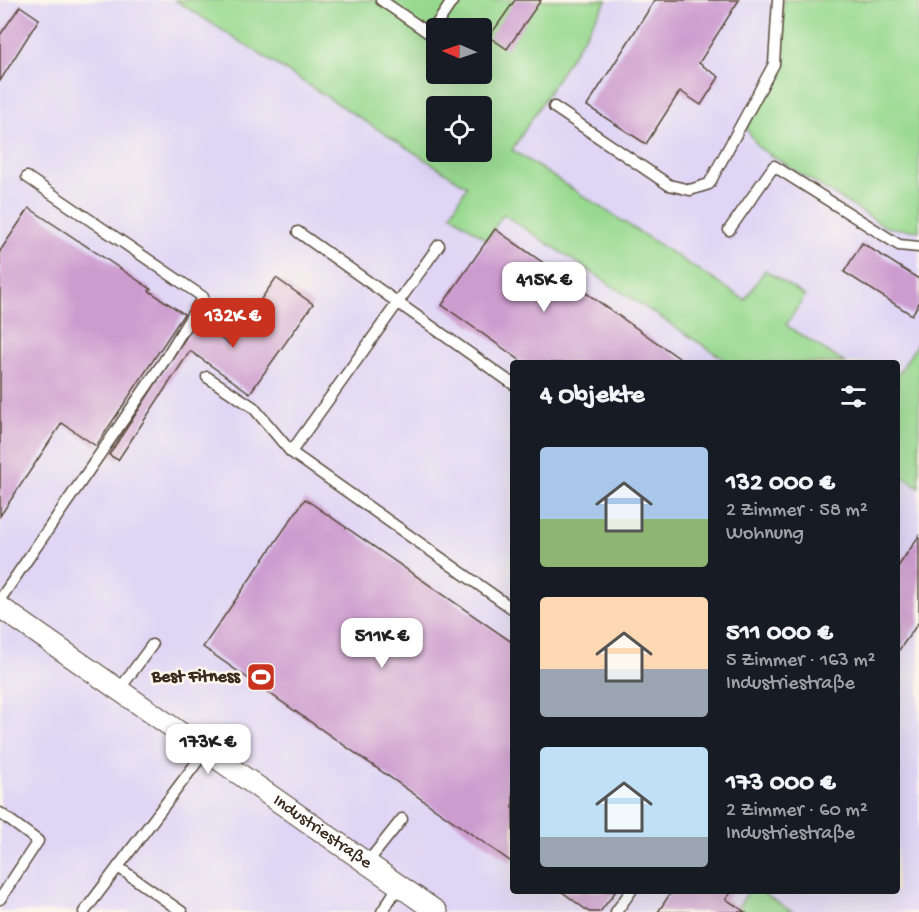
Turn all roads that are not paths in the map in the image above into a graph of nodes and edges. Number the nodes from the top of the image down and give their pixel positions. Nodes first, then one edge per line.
1 (381, 0) edge
2 (453, 0) edge
3 (778, 0) edge
4 (554, 107) dead end
5 (27, 177) dead end
6 (729, 230) dead end
7 (298, 232) dead end
8 (439, 245) dead end
9 (919, 247) edge
10 (398, 303) junction
11 (207, 377) dead end
12 (510, 382) edge
13 (291, 452) junction
14 (1, 601) edge
15 (510, 607) edge
16 (152, 645) dead end
17 (119, 690) junction
18 (206, 750) junction
19 (0, 813) edge
20 (402, 819) dead end
21 (367, 863) junction
22 (118, 867) junction
23 (399, 885) junction
24 (629, 894) edge
25 (0, 899) edge
26 (84, 912) edge
27 (182, 912) edge
28 (382, 912) edge
29 (437, 912) edge
30 (616, 912) edge

1 - 2 lane
3 - 4 lane
5 - 14 lane
6 - 9 lane
7 - 10 lane
8 - 10 lane
10 - 12 lane
10 - 13 lane
11 - 13 lane
13 - 15 lane
14 - 17 street, Industriestraße
16 - 17 lane
17 - 18 street, Industriestraße
18 - 21 street, Industriestraße
18 - 22 lane
19 - 25 lane
20 - 21 lane
21 - 23 street, Industriestraße
22 - 26 lane
22 - 27 lane
23 - 28 lane
23 - 29 street, Industriestraße
24 - 30 lane

